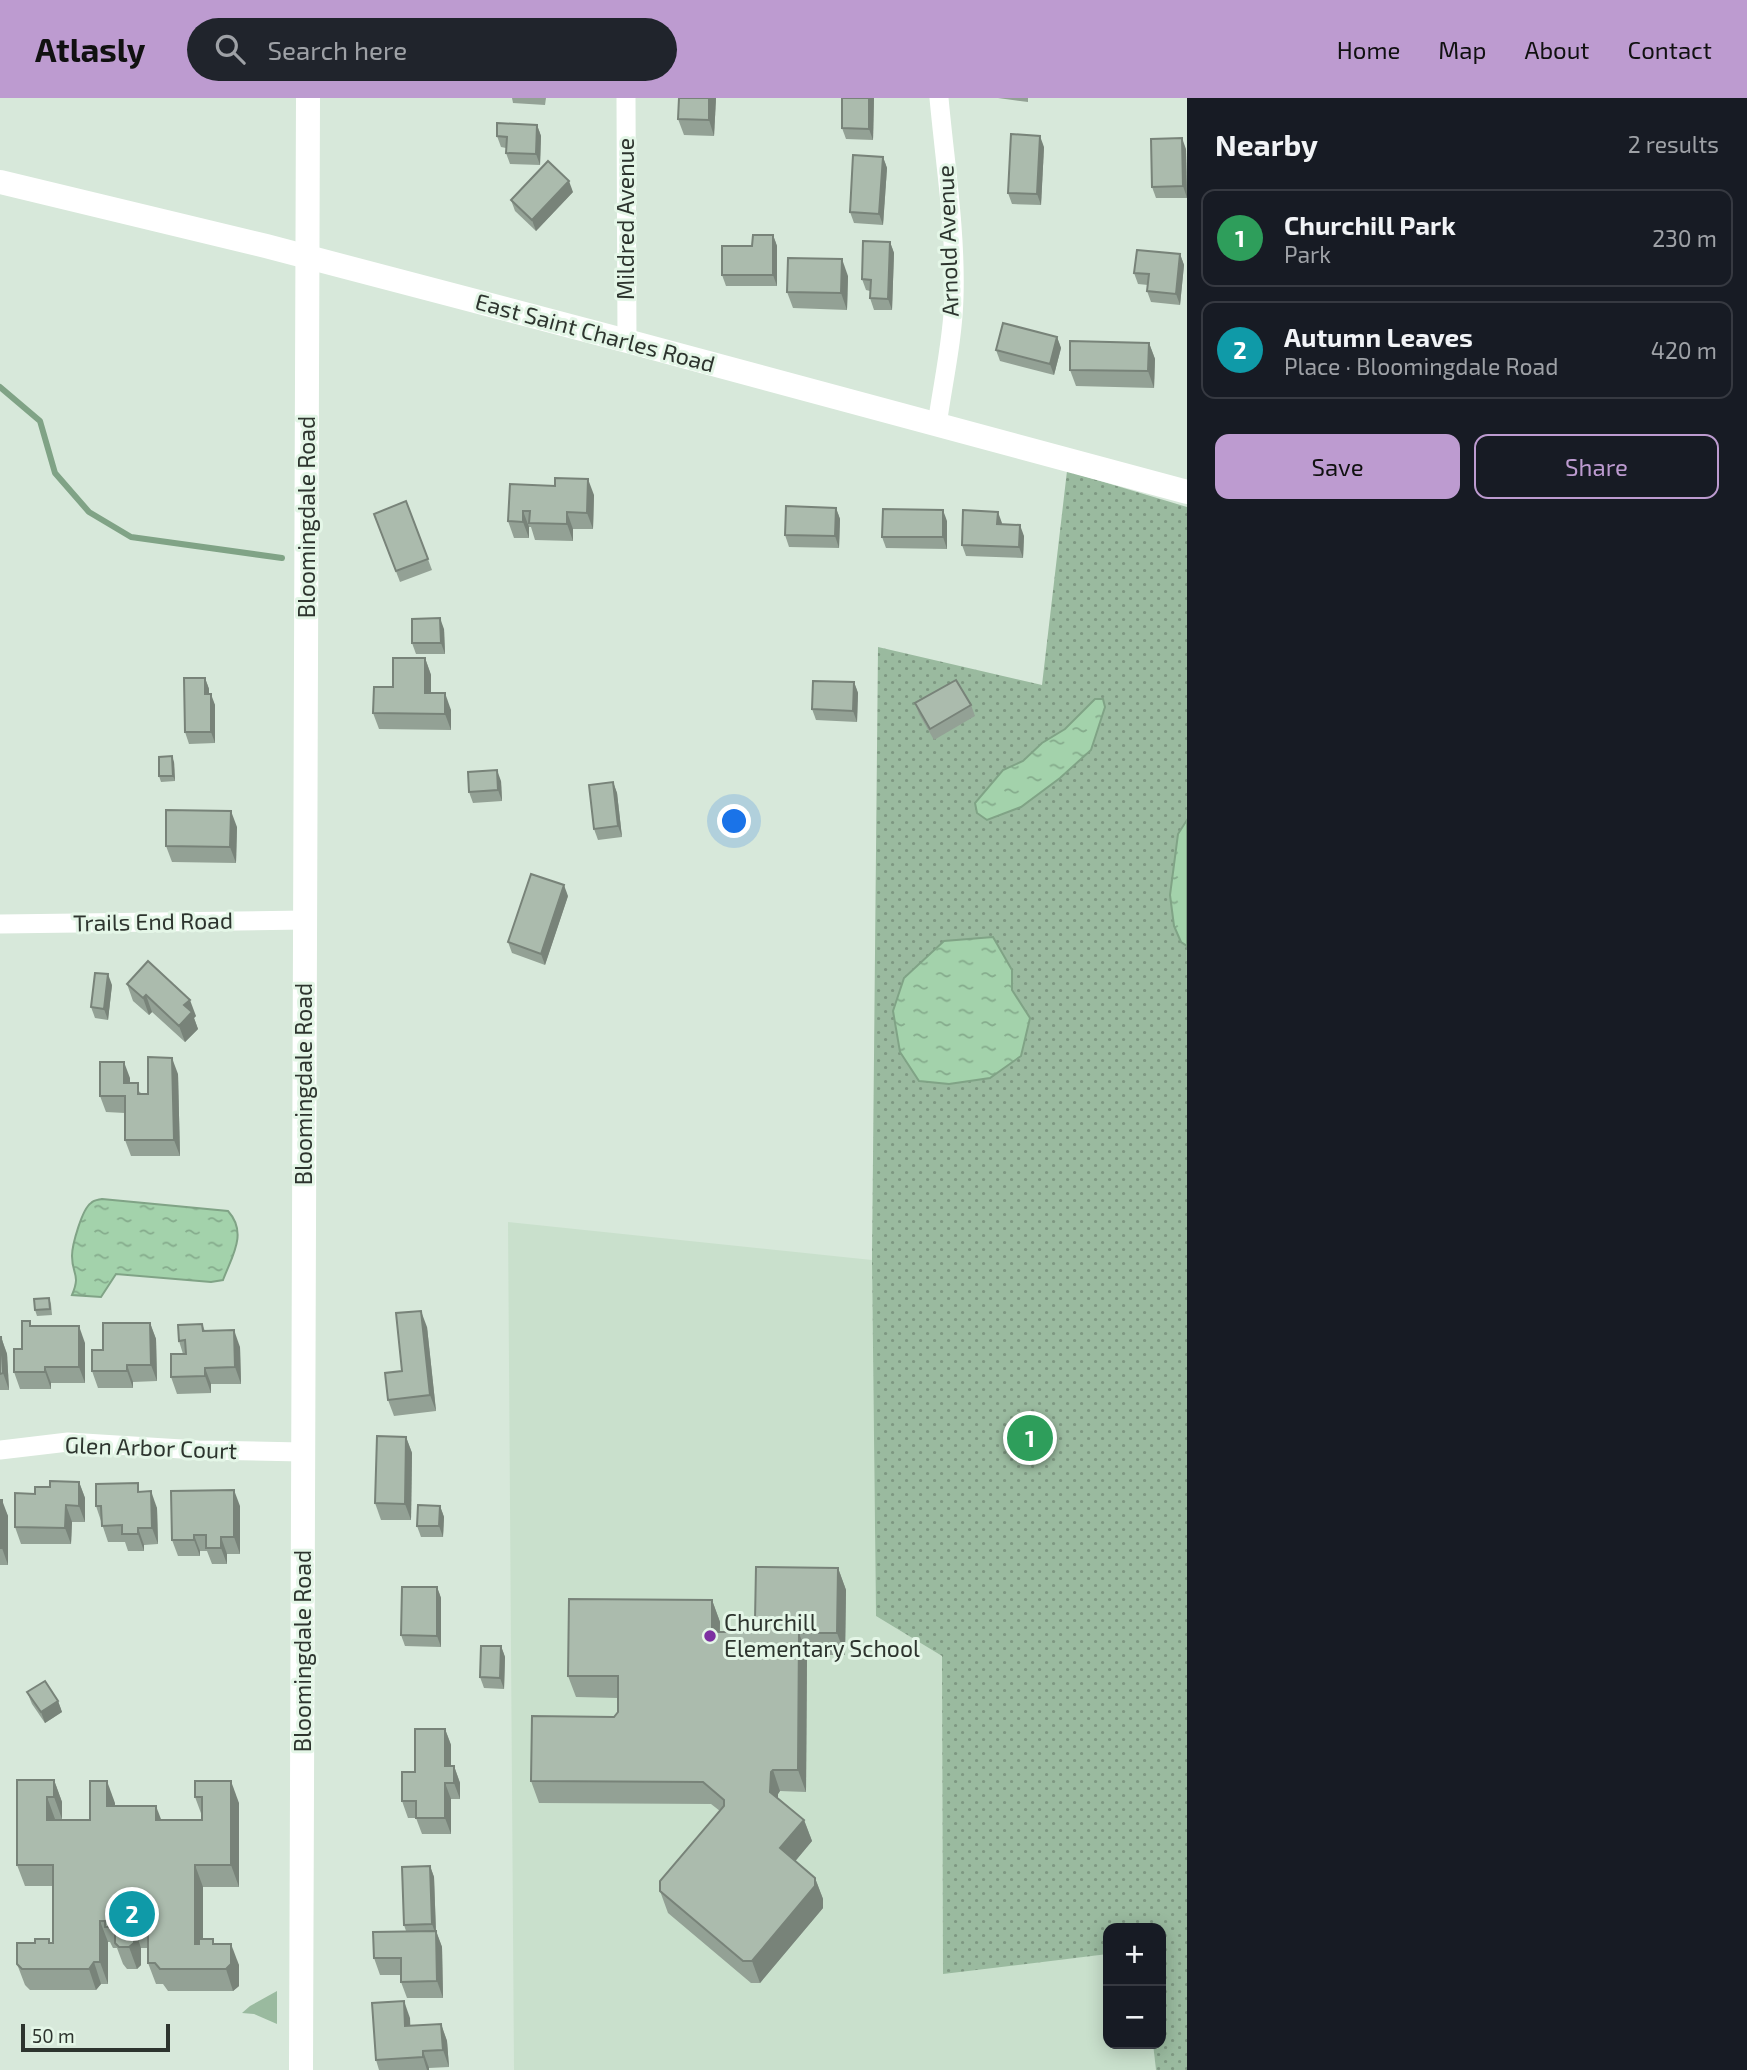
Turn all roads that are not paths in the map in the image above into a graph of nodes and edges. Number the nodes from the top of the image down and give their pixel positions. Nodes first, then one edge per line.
1 (308, 98) edge
2 (626, 98) edge
3 (939, 98) edge
4 (0, 182) edge
5 (308, 258) junction
6 (627, 341) junction
7 (937, 425) junction
8 (1187, 492) edge
9 (306, 920) junction
10 (0, 924) edge
11 (0, 1450) edge
12 (302, 1452) junction
13 (301, 2070) edge

1 - 5 street, Bloomingdale Road
2 - 6 street, Mildred Avenue
3 - 7 street, Arnold Avenue
4 - 5 street, East Saint Charles Road
5 - 6 street, East Saint Charles Road
5 - 9 street, Bloomingdale Road
6 - 7 street, East Saint Charles Road
7 - 8 street, East Saint Charles Road
9 - 10 street, Trails End Road
9 - 12 street, Bloomingdale Road
11 - 12 street, Glen Arbor Court
12 - 13 street, Bloomingdale Road

